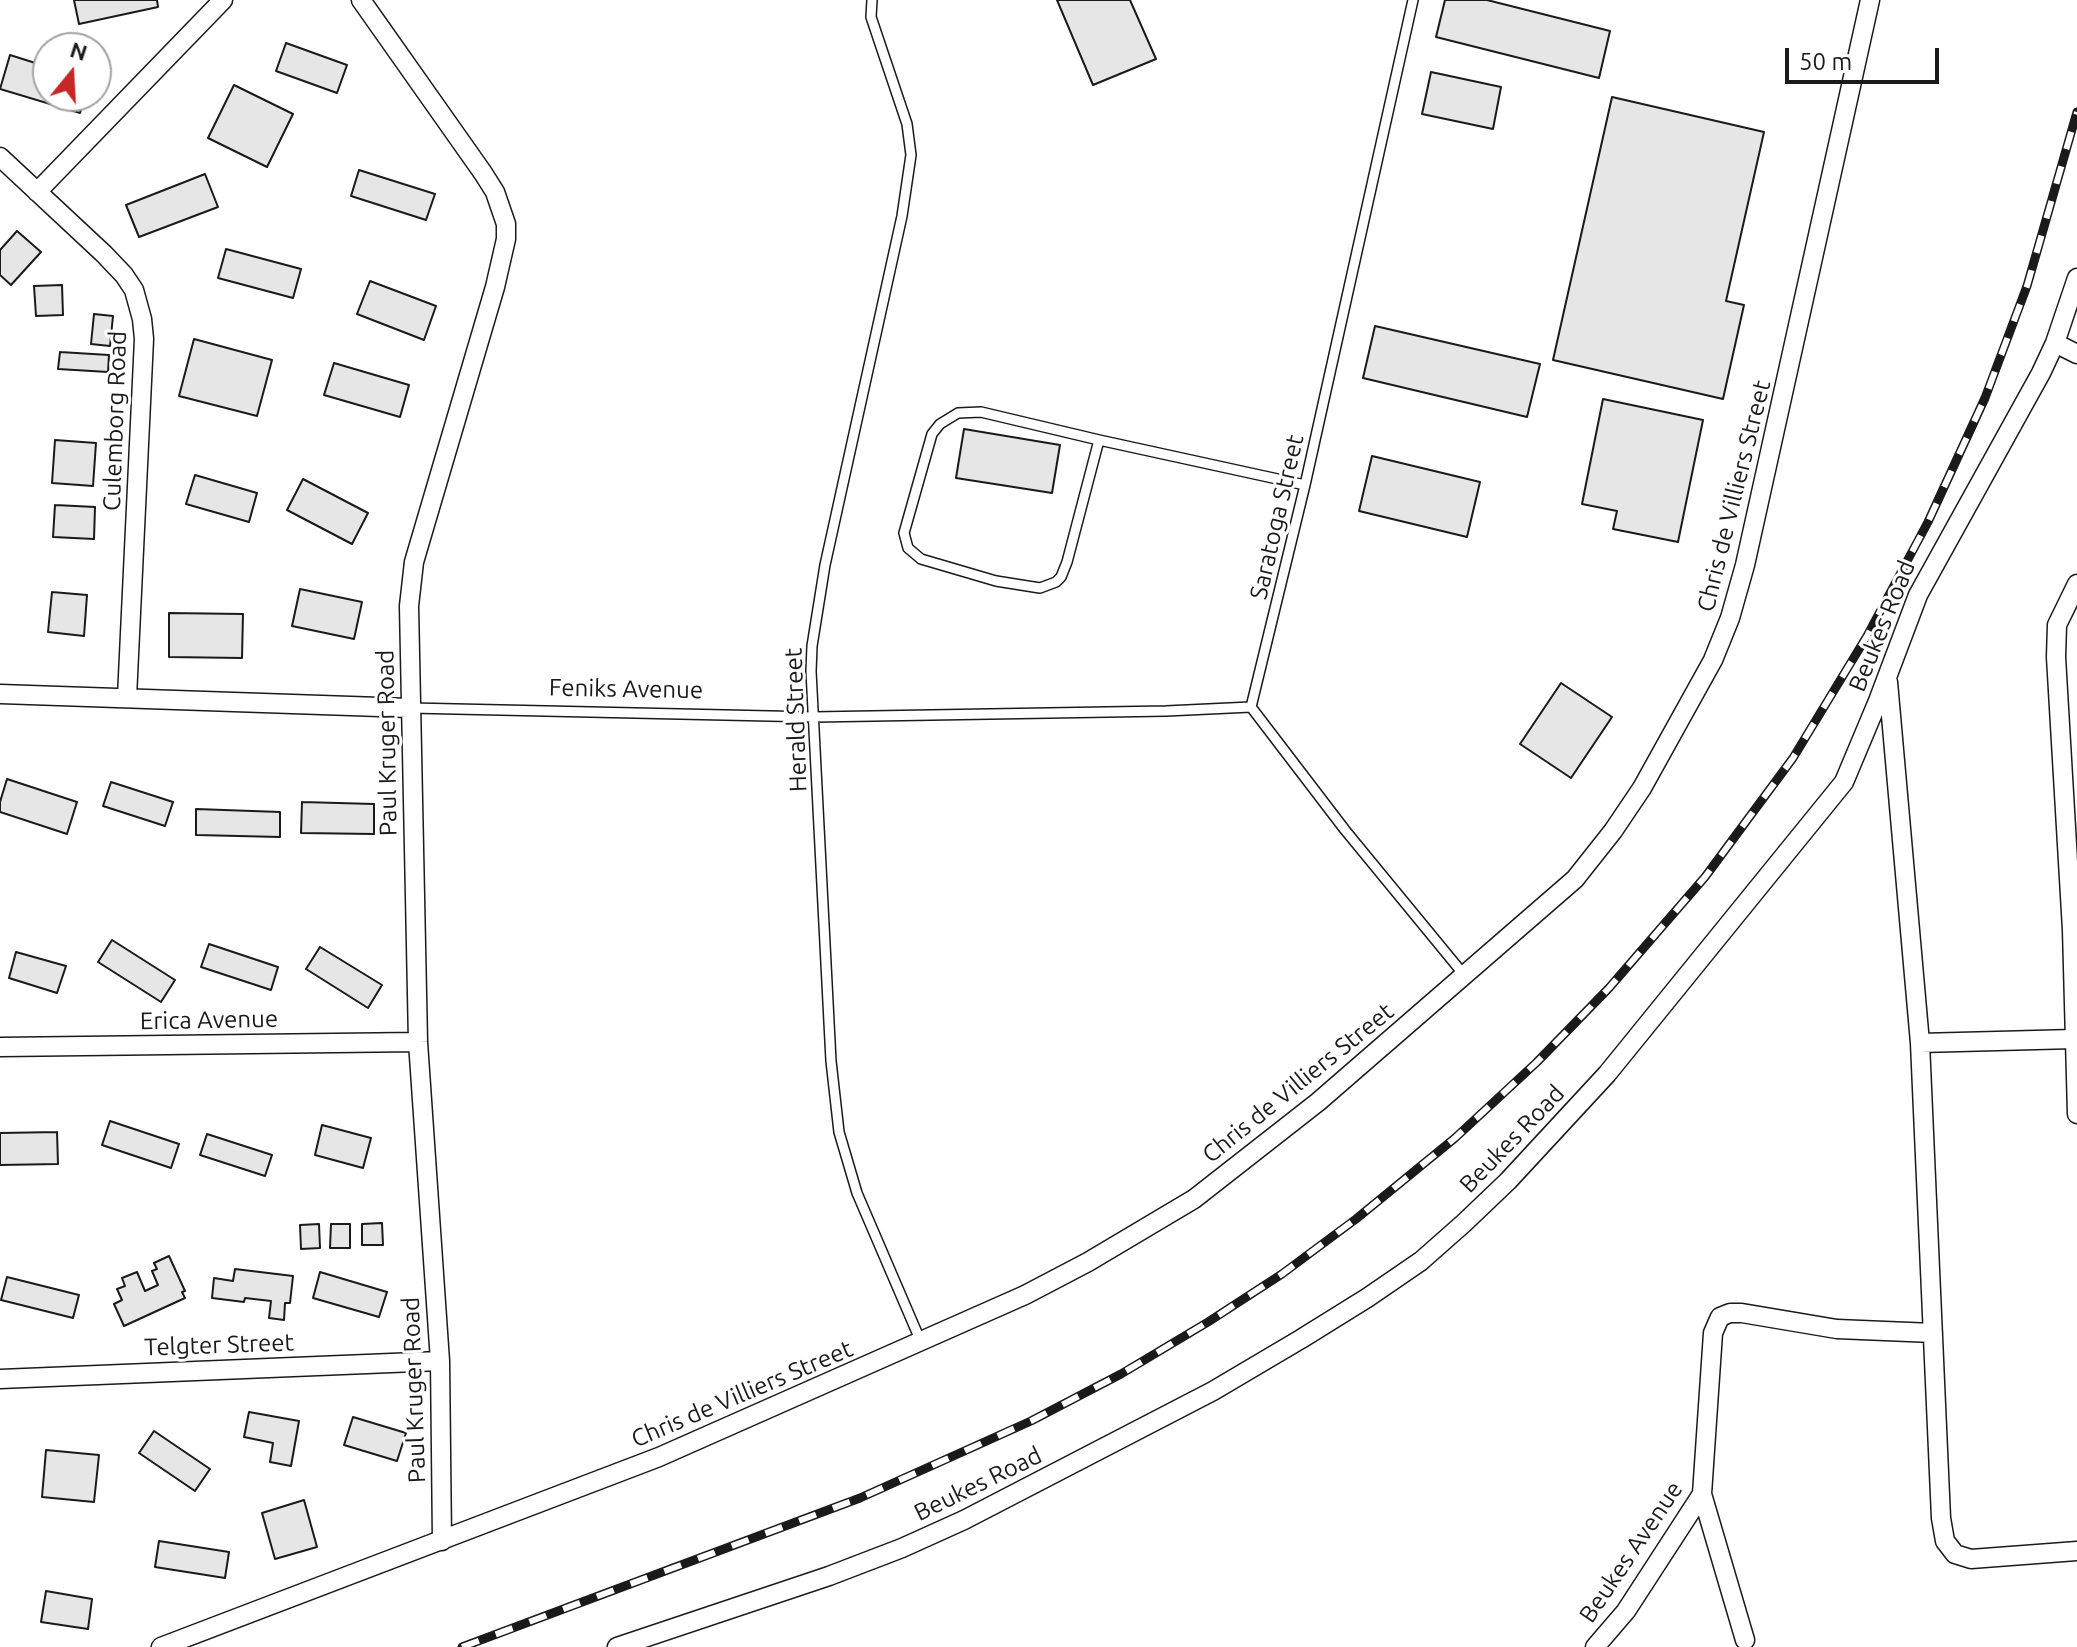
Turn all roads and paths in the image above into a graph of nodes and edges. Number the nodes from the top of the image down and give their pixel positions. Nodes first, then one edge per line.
1 (223, 0) edge
2 (361, 0) edge
3 (872, 0) edge
4 (1413, 0) edge
5 (1870, 0) edge
6 (0, 157) edge
7 (37, 192) junction
8 (2077, 278) edge
9 (2055, 343) junction
10 (2077, 354) edge
11 (1099, 440) junction
12 (1305, 485) junction
13 (2077, 584) edge
14 (1887, 673) junction
15 (0, 694) edge
16 (127, 697) junction
17 (1251, 707) junction
18 (409, 708) junction
19 (814, 717) junction
20 (2075, 930) edge
21 (1465, 976) junction
22 (2074, 1039) junction
23 (418, 1042) junction
24 (1920, 1043) junction
25 (0, 1047) edge
26 (2077, 1114) edge
27 (1933, 1333) junction
28 (921, 1342) junction
29 (440, 1361) junction
30 (0, 1379) edge
31 (1702, 1494) junction
32 (442, 1541) junction
33 (2077, 1551) edge
34 (1745, 1640) dead end
35 (161, 1647) edge
36 (617, 1647) edge
37 (1595, 1647) edge

1 - 7 street
2 - 18 street, Paul Kruger Road
3 - 19 lane, Herald Street
4 - 12 lane, Saratoga Street
5 - 21 street, Chris de Villiers Street
6 - 7 street, Culemborg Road
7 - 16 street, Culemborg Road
8 - 9 street, Beukes Road
9 - 10 street
9 - 14 street, Beukes Road
11 - 11 lane
11 - 12 lane
12 - 17 lane, Saratoga Street
13 - 20 street
14 - 24 street
14 - 36 street, Beukes Road
15 - 16 street, Feniks Avenue
16 - 18 street, Feniks Avenue
17 - 19 lane, Feniks Avenue
17 - 21 lane
18 - 19 lane, Feniks Avenue
18 - 23 street, Paul Kruger Road
19 - 28 lane, Herald Street
20 - 22 street
21 - 28 street, Chris de Villiers Street
22 - 24 street
22 - 26 street
23 - 25 street, Erica Avenue
23 - 29 street, Paul Kruger Road
24 - 27 street
27 - 31 street, Beukes Avenue
27 - 33 street
28 - 32 street, Chris de Villiers Street
29 - 30 street, Telgter Street
29 - 32 street, Paul Kruger Road
31 - 34 street
31 - 37 street, Beukes Avenue
32 - 35 street, Chris de Villiers Street

